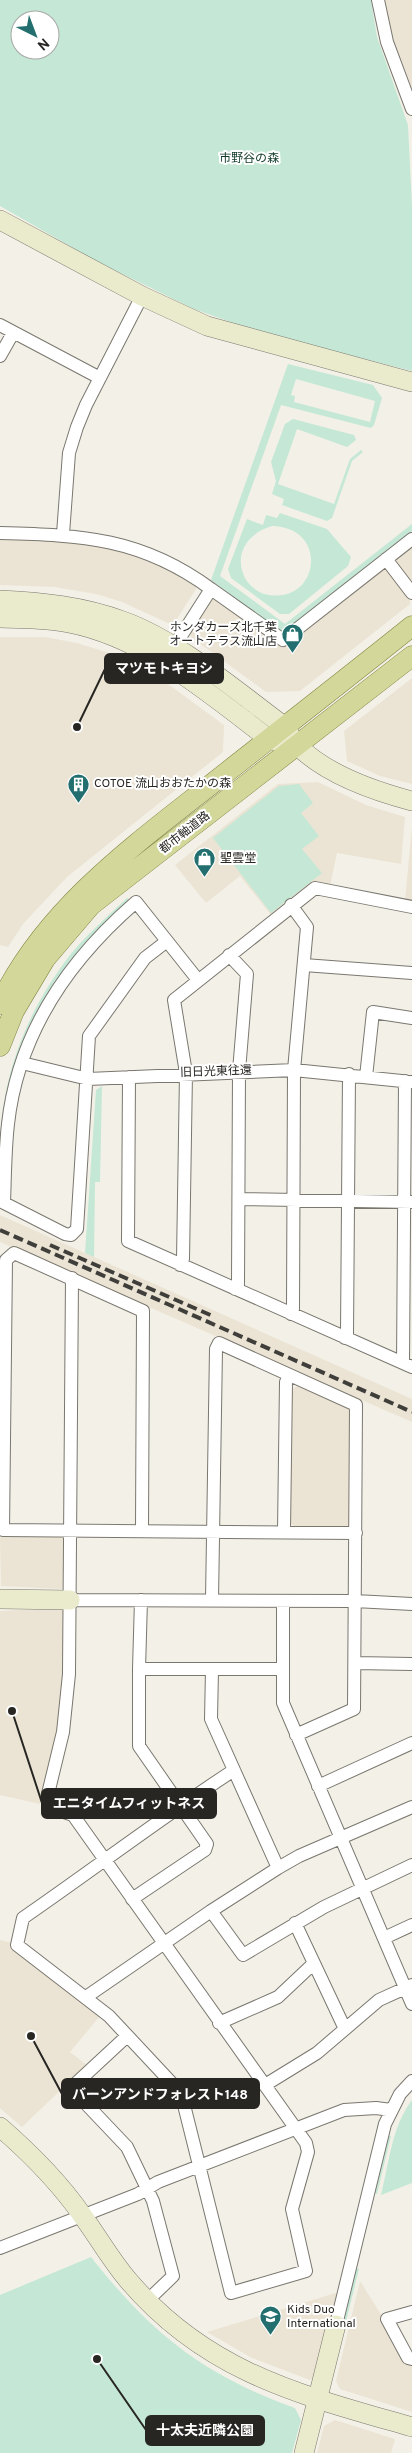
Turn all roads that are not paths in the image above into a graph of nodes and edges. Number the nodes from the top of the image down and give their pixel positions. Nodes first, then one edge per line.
1 (378, 0) edge
2 (412, 109) edge
3 (0, 220) edge
4 (142, 296) junction
5 (0, 325) edge
6 (13, 332) junction
7 (0, 356) edge
8 (100, 378) junction
9 (412, 382) edge
10 (0, 533) edge
11 (63, 534) junction
12 (412, 539) edge
13 (386, 559) junction
14 (211, 589) junction
15 (412, 593) edge
16 (0, 600) edge
17 (0, 618) edge
18 (412, 626) edge
19 (174, 646) junction
20 (412, 656) edge
21 (285, 727) junction
22 (269, 739) junction
23 (298, 746) junction
24 (412, 800) edge
25 (292, 905) junction
26 (412, 907) edge
27 (166, 941) junction
28 (229, 955) junction
29 (304, 965) junction
30 (412, 974) edge
31 (198, 980) junction
32 (0, 1004) edge
33 (412, 1018) edge
34 (0, 1046) edge
35 (22, 1063) junction
36 (294, 1070) junction
37 (239, 1071) junction
38 (186, 1073) junction
39 (349, 1074) junction
40 (366, 1077) junction
41 (129, 1078) junction
42 (88, 1079) junction
43 (408, 1082) edge
44 (408, 1141) edge
45 (239, 1199) junction
46 (295, 1200) junction
47 (349, 1201) junction
48 (408, 1202) edge
49 (408, 1260) edge
50 (180, 1265) junction
51 (72, 1278) junction
52 (235, 1289) junction
53 (291, 1314) junction
54 (345, 1338) junction
55 (408, 1365) edge
56 (290, 1374) junction
57 (71, 1530) junction
58 (142, 1531) junction
59 (213, 1531) junction
60 (284, 1531) junction
61 (356, 1533) junction
62 (0, 1599) edge
63 (70, 1600) junction
64 (141, 1600) junction
65 (212, 1600) junction
66 (283, 1601) junction
67 (356, 1602) junction
68 (412, 1604) edge
69 (355, 1663) junction
70 (412, 1664) edge
71 (139, 1669) junction
72 (283, 1669) junction
73 (212, 1670) junction
74 (296, 1735) junction
75 (412, 1743) edge
76 (234, 1770) junction
77 (318, 1786) junction
78 (181, 1804) junction
79 (412, 1806) edge
80 (341, 1838) junction
81 (106, 1861) junction
82 (412, 1865) edge
83 (278, 1868) junction
84 (362, 1887) junction
85 (132, 1899) junction
86 (211, 1910) junction
87 (295, 1923) junction
88 (412, 1925) edge
89 (384, 1938) junction
90 (163, 1943) junction
91 (313, 1964) junction
92 (408, 1986) edge
93 (86, 1997) junction
94 (412, 2004) edge
95 (219, 2024) junction
96 (345, 2029) junction
97 (127, 2036) junction
98 (412, 2081) edge
99 (264, 2085) junction
100 (391, 2110) junction
101 (0, 2127) edge
102 (297, 2129) junction
103 (200, 2166) junction
104 (148, 2188) junction
105 (82, 2215) junction
106 (0, 2248) edge
107 (147, 2301) junction
108 (412, 2312) edge
109 (336, 2325) joint
110 (412, 2359) edge
111 (318, 2400) junction
112 (412, 2427) edge
113 (304, 2453) edge

1 - 2 street
3 - 4 street
4 - 8 street
4 - 9 street
5 - 6 street
6 - 7 street
6 - 8 street
8 - 11 street
10 - 11 street
11 - 14 street
12 - 13 street
13 - 14 street
13 - 15 street
14 - 19 street
16 - 19 street
17 - 22 street
18 - 21 main road, 都市軸道路
19 - 21 street
20 - 23 main road, 都市軸道路
21 - 22 main road, 都市軸道路
21 - 23 street
22 - 23 street
22 - 32 main road, 都市軸道路
23 - 24 street
23 - 34 main road, 都市軸道路
25 - 26 street
25 - 28 street
25 - 29 street
27 - 31 street
27 - 35 street
27 - 42 street
28 - 31 street
28 - 37 street
29 - 30 street
29 - 36 street
31 - 38 street
33 - 40 street
35 - 42 street, 旧日光東往還
35 - 42 street
36 - 37 street, 旧日光東往還
36 - 39 street, 旧日光東往還
36 - 46 street
37 - 38 street, 旧日光東往還
37 - 45 street
38 - 41 street, 旧日光東往還
38 - 50 street
39 - 40 street, 旧日光東往還
39 - 47 street
40 - 43 street, 旧日光東往還
41 - 42 street, 旧日光東往還
41 - 50 street
43 - 44 street
44 - 48 street
45 - 46 street
45 - 52 street
46 - 47 street
46 - 53 street
47 - 48 street
47 - 54 street
48 - 49 street
49 - 55 street
50 - 52 street
51 - 57 street
51 - 57 street
51 - 58 street
52 - 53 street
53 - 54 street
54 - 55 street
56 - 59 street
56 - 60 street
56 - 61 street
57 - 58 street
57 - 63 street
58 - 59 street
59 - 60 street
59 - 65 street
60 - 61 street
61 - 67 street
62 - 63 street
63 - 64 street
63 - 81 street
64 - 65 street
64 - 71 street
65 - 66 street
66 - 67 street
66 - 72 street
67 - 68 street
67 - 69 street
69 - 70 street
69 - 74 street
71 - 73 street
71 - 78 street
72 - 73 street
72 - 74 street
73 - 76 street
74 - 77 street
75 - 77 street
76 - 78 street
76 - 83 street
77 - 80 street
78 - 81 street
78 - 85 street
79 - 80 street
80 - 83 street
80 - 84 street
81 - 85 street
81 - 93 street
82 - 84 street
83 - 86 street
84 - 87 street
84 - 89 street
85 - 90 street
86 - 87 street
86 - 90 street
87 - 91 street
88 - 89 street
89 - 92 street
90 - 93 street
90 - 95 street
91 - 95 street
91 - 96 street
92 - 94 street
92 - 96 street
93 - 97 street
95 - 99 street
96 - 99 street
97 - 103 street
97 - 104 street
98 - 100 street
99 - 102 street
100 - 102 street
100 - 109 street
101 - 105 street
102 - 103 street
102 - 103 street
103 - 104 street
104 - 105 street
104 - 107 street
105 - 106 street
105 - 107 street
107 - 111 street
108 - 110 street
109 - 111 street
111 - 112 street
111 - 113 street

